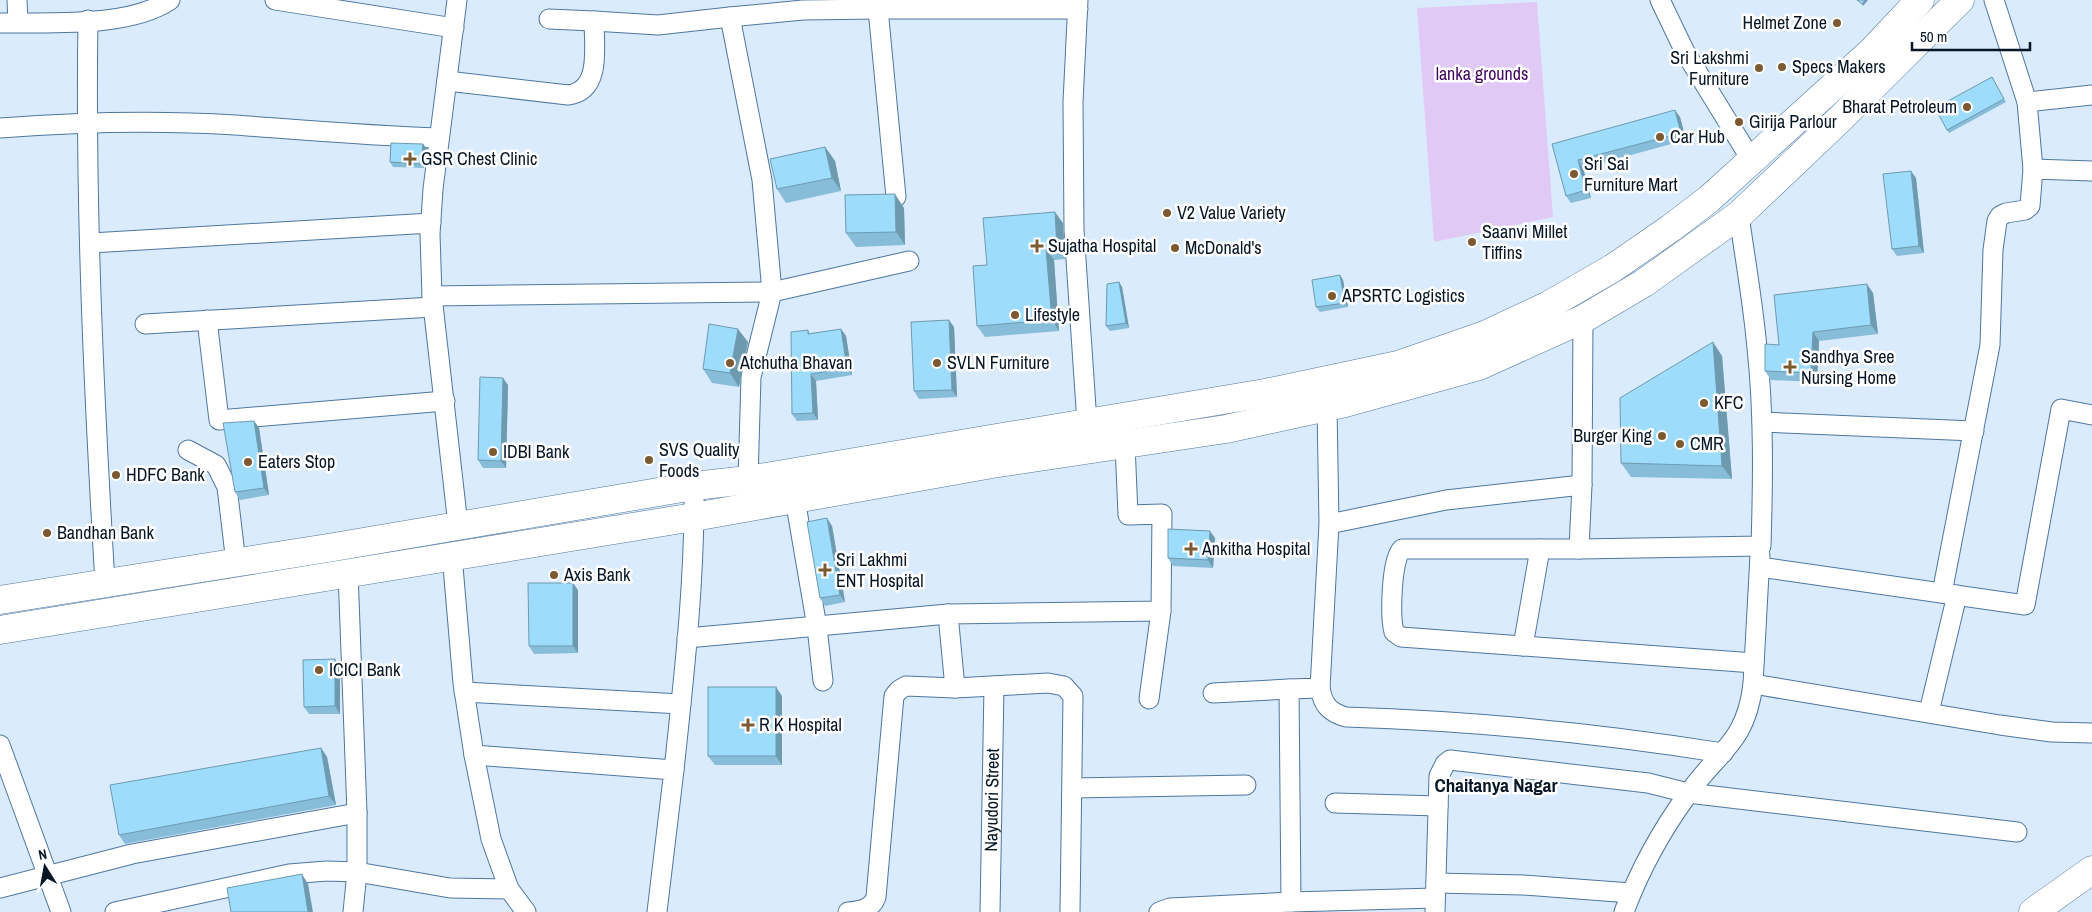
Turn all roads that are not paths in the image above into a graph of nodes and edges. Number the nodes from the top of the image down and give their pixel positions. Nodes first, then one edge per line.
1 (16, 0) edge
2 (170, 0) edge
3 (275, 0) edge
4 (457, 0) edge
5 (1660, 0) edge
6 (1920, 0) edge
7 (1960, 0) edge
8 (1994, 0) edge
9 (1078, 5) edge
10 (878, 9) junction
11 (730, 18) junction
12 (549, 19) dead end
13 (88, 20) junction
14 (594, 21) junction
15 (9, 22) edge
16 (454, 28) junction
17 (447, 81) junction
18 (2092, 95) edge
19 (2027, 102) junction
20 (87, 122) junction
21 (0, 128) edge
22 (439, 138) junction
23 (1752, 161) junction
24 (2033, 169) junction
25 (2092, 171) edge
26 (896, 197) edge
27 (1739, 215) junction
28 (431, 223) junction
29 (90, 243) junction
30 (909, 261) dead end
31 (772, 292) junction
32 (433, 302) junction
33 (1584, 319) junction
34 (207, 320) junction
35 (145, 324) dead end
36 (445, 401) junction
37 (1327, 407) junction
38 (2092, 415) edge
39 (1087, 422) junction
40 (1762, 422) junction
41 (1974, 431) junction
42 (1125, 444) junction
43 (188, 450) dead end
44 (748, 480) junction
45 (1582, 484) junction
46 (694, 486) junction
47 (795, 499) junction
48 (694, 517) junction
49 (1329, 524) junction
50 (458, 525) junction
51 (1761, 546) junction
52 (1540, 549) junction
53 (1579, 549) junction
54 (452, 554) junction
55 (236, 563) junction
56 (1760, 567) junction
57 (348, 572) junction
58 (105, 583) junction
59 (1949, 594) junction
60 (0, 600) edge
61 (1161, 612) junction
62 (948, 614) junction
63 (817, 626) junction
64 (0, 630) edge
65 (687, 638) junction
66 (1523, 646) junction
67 (1754, 662) junction
68 (823, 681) dead end
69 (1753, 684) junction
70 (994, 686) junction
71 (955, 688) junction
72 (1320, 688) junction
73 (1289, 689) junction
74 (464, 692) junction
75 (1213, 693) dead end
76 (1149, 698) dead end
77 (681, 704) junction
78 (1929, 712) junction
79 (2092, 733) edge
80 (0, 745) edge
81 (1723, 753) junction
82 (474, 755) junction
83 (674, 770) junction
84 (1246, 785) dead end
85 (1072, 788) junction
86 (1688, 793) junction
87 (1335, 803) dead end
88 (1438, 806) junction
89 (357, 813) junction
90 (2017, 832) dead end
91 (2092, 870) edge
92 (357, 872) junction
93 (47, 875) junction
94 (0, 888) edge
95 (509, 889) junction
96 (1631, 893) junction
97 (1435, 898) edge
98 (1291, 902) junction
99 (61, 912) edge
100 (115, 912) edge
101 (353, 912) edge
102 (526, 912) edge
103 (657, 912) edge
104 (848, 912) edge
105 (990, 912) edge
106 (1070, 912) edge
107 (1159, 912) edge
108 (1624, 912) edge
109 (2033, 912) edge

1 - 15 street
2 - 13 street
3 - 16 street
4 - 16 street
5 - 23 street
6 - 23 main road
7 - 27 main road
8 - 19 street
9 - 10 street
9 - 39 street
10 - 11 street
10 - 26 street
11 - 14 street
11 - 31 street
12 - 14 street
13 - 15 street
13 - 20 street
14 - 17 street
16 - 17 street
17 - 22 street
18 - 19 street
19 - 24 street
20 - 21 street
20 - 22 street
20 - 29 street
22 - 28 street
23 - 39 main road
24 - 25 street
24 - 41 street
27 - 33 main road
27 - 40 street
28 - 29 street
28 - 32 street
29 - 58 street
30 - 31 street
31 - 32 street
31 - 44 street
32 - 34 street
32 - 36 street
33 - 37 main road
33 - 45 street
34 - 35 street
34 - 36 street
36 - 50 street
37 - 42 main road
37 - 49 street
38 - 59 street
39 - 44 main road
40 - 41 street
40 - 51 street
41 - 59 street
42 - 47 main road
42 - 61 street
43 - 55 street
44 - 46 main road
45 - 49 street
45 - 53 street
46 - 48 street
46 - 50 main road
47 - 48 main road
47 - 63 street
48 - 54 main road
48 - 65 street
49 - 72 street
50 - 55 main road
51 - 53 street
51 - 56 street
52 - 53 street
52 - 66 street
52 - 66 street
54 - 57 main road
54 - 74 street
55 - 58 main road
56 - 59 street
56 - 67 street
57 - 64 main road
57 - 89 street
58 - 60 main road
59 - 78 street
61 - 62 street
61 - 76 street
62 - 63 street
62 - 71 street
63 - 65 street
63 - 68 street
65 - 77 street
66 - 67 street
67 - 69 street
69 - 78 street
69 - 81 street
70 - 71 street
70 - 85 street
70 - 105 street, Nayudori Street
71 - 104 street
72 - 73 street
72 - 81 street
73 - 75 street
73 - 98 street
74 - 77 street
74 - 82 street
77 - 83 street
78 - 79 street
80 - 93 street
81 - 86 street
82 - 83 street
82 - 95 street
83 - 103 street
84 - 85 street
85 - 106 street
86 - 88 street
86 - 90 street
86 - 96 street
87 - 88 street
88 - 97 street
89 - 92 street
89 - 93 street
91 - 109 main road
92 - 95 street
92 - 100 street
92 - 101 street
93 - 94 street
93 - 99 street
95 - 102 street
96 - 97 street
96 - 108 street
97 - 98 street
98 - 107 street

